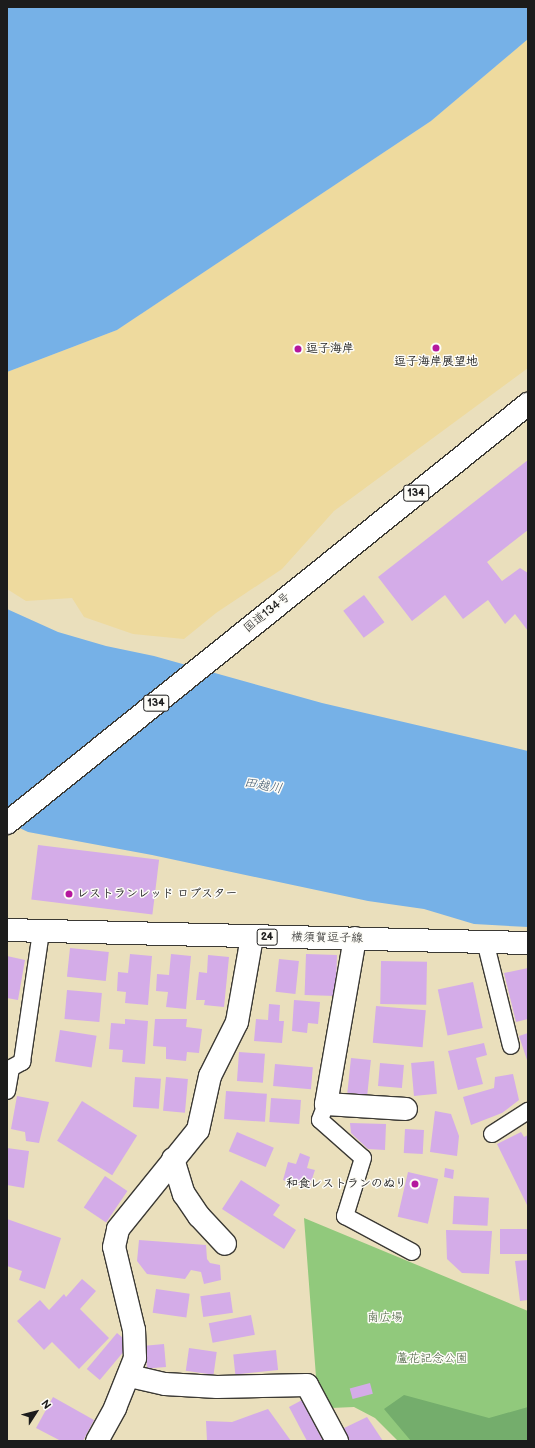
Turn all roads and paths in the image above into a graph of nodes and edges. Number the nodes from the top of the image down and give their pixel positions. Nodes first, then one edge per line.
1 (528, 404) edge
2 (7, 823) edge
3 (7, 930) edge
4 (41, 931) junction
5 (252, 937) junction
6 (355, 938) junction
7 (485, 941) junction
8 (528, 943) edge
9 (511, 1046) dead end
10 (7, 1090) edge
11 (326, 1104) junction
12 (406, 1109) dead end
13 (528, 1111) edge
14 (492, 1134) dead end
15 (173, 1159) junction
16 (225, 1244) dead end
17 (412, 1252) dead end
18 (130, 1376) junction
19 (97, 1441) edge
20 (337, 1441) edge

1 - 2 main road, 国道134号 / 134
3 - 4 main road, 横須賀逗子線 / 24
4 - 5 main road, 横須賀逗子線 / 24
4 - 10 lane
5 - 6 main road, 横須賀逗子線 / 24
5 - 15 main road
6 - 7 main road, 横須賀逗子線 / 24
6 - 11 main road
7 - 8 main road, 横須賀逗子線 / 24
7 - 9 lane
11 - 12 main road
11 - 17 lane
13 - 14 lane
15 - 16 main road
15 - 18 main road
18 - 19 main road
18 - 20 main road

